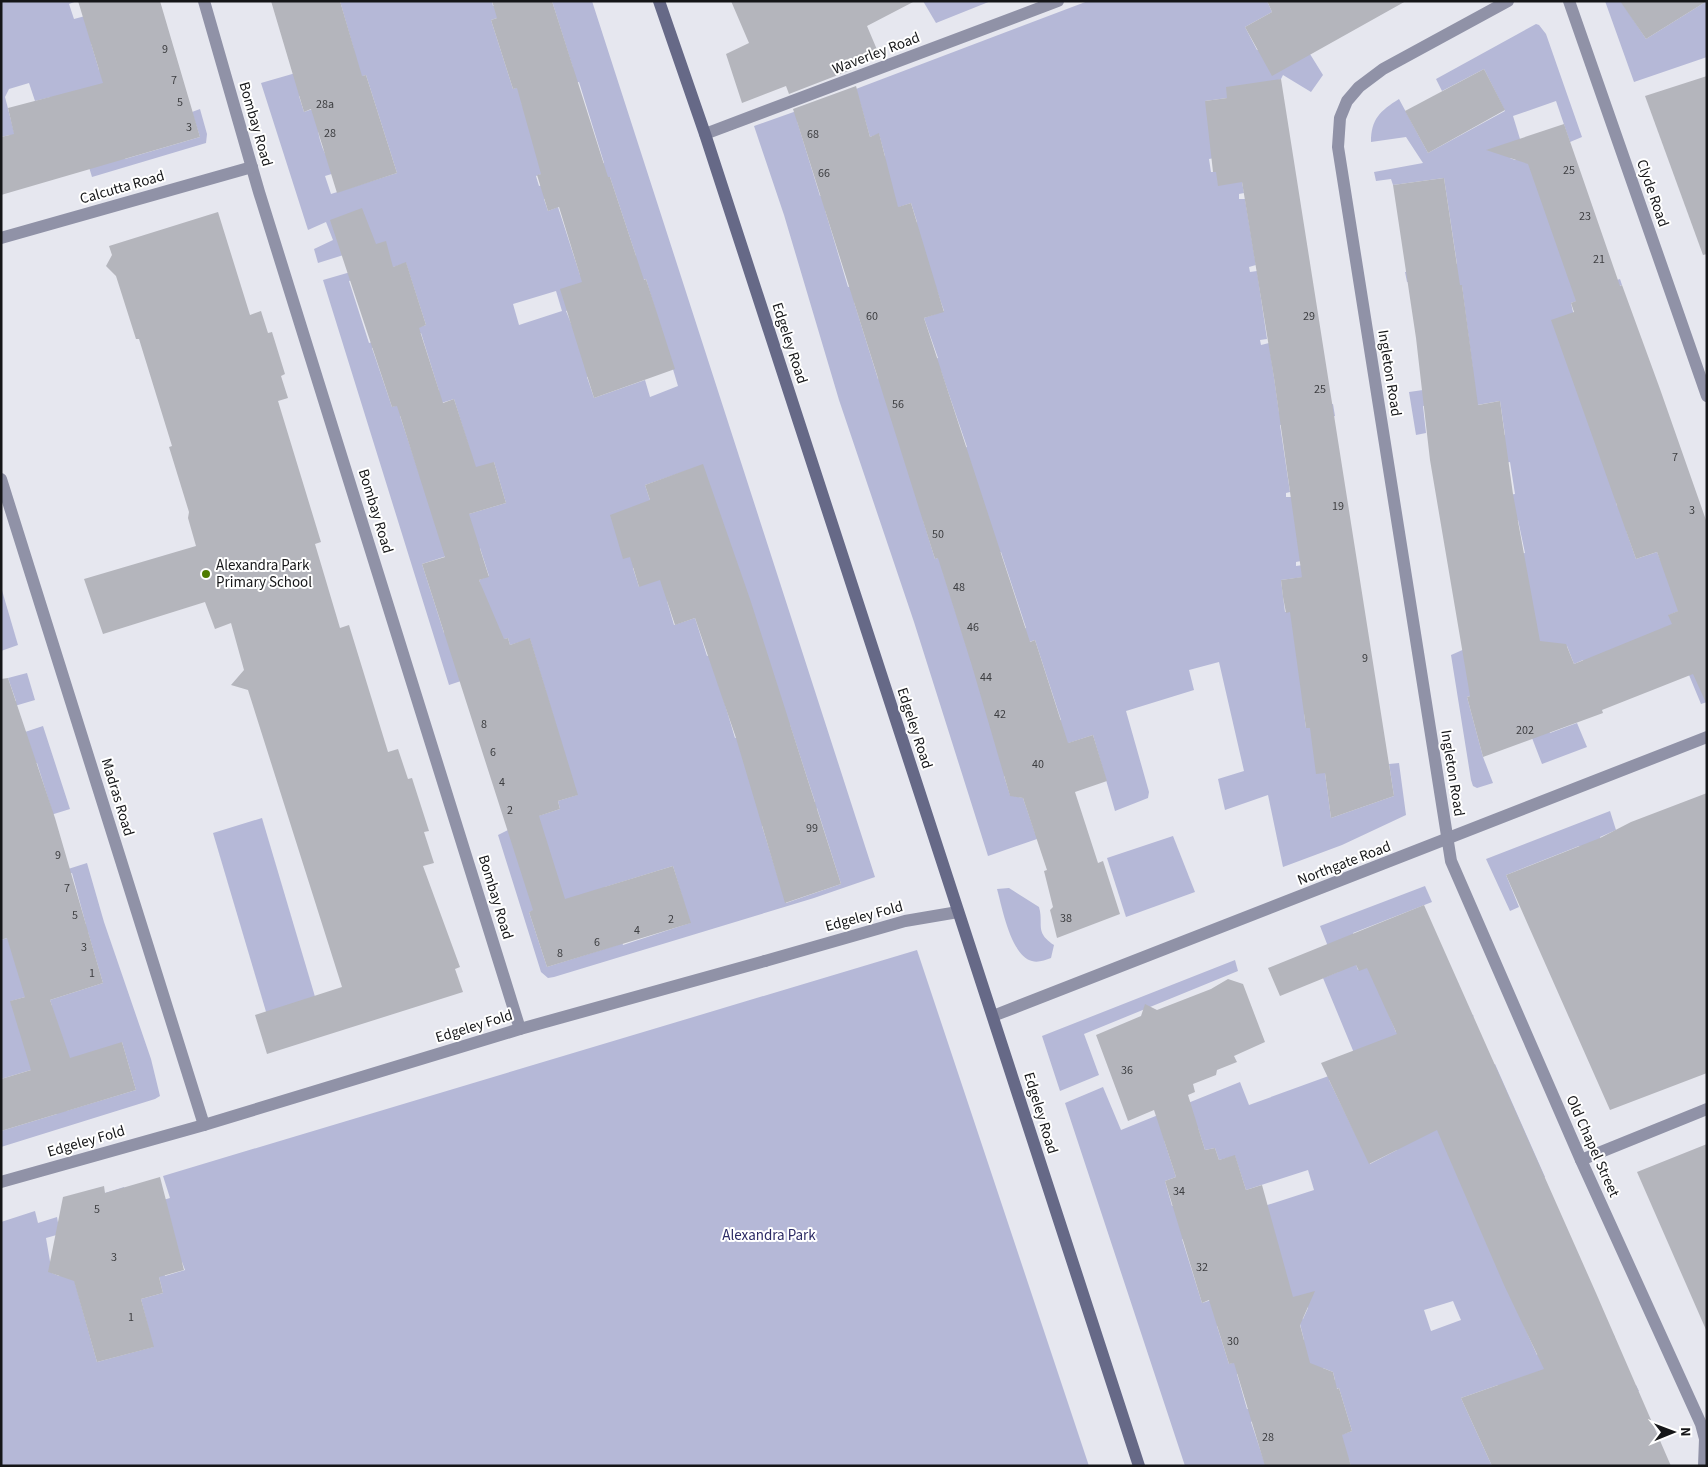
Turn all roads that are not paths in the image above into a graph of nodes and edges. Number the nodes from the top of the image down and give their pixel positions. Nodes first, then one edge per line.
1 (204, 1) edge
2 (659, 1) edge
3 (1058, 1) edge
4 (1508, 1) edge
5 (1569, 1) edge
6 (705, 134) junction
7 (252, 167) junction
8 (1, 238) edge
9 (1707, 396) edge
10 (1, 479) edge
11 (1707, 737) edge
12 (1447, 840) junction
13 (958, 912) junction
14 (993, 1016) junction
15 (520, 1028) junction
16 (1707, 1109) edge
17 (204, 1125) junction
18 (1581, 1160) junction
19 (1, 1182) edge
20 (1706, 1439) edge
21 (1139, 1466) edge
22 (1704, 1466) edge

1 - 7 street, Bombay Road
2 - 6 main road, Edgeley Road
3 - 6 street, Waverley Road
4 - 12 street, Ingleton Road
5 - 9 street, Clyde Road
6 - 13 main road, Edgeley Road
7 - 8 street, Calcutta Road
7 - 15 street, Bombay Road
10 - 17 street, Madras Road
11 - 12 street, Northgate Road
12 - 14 street, Northgate Road
12 - 18 street, Old Chapel Street
13 - 14 main road, Edgeley Road
13 - 15 street, Edgeley Fold
14 - 21 main road, Edgeley Road
15 - 17 street, Edgeley Fold
16 - 18 street
17 - 19 street, Edgeley Fold
18 - 20 street, Old Chapel Street
20 - 22 street, Old Chapel Street

